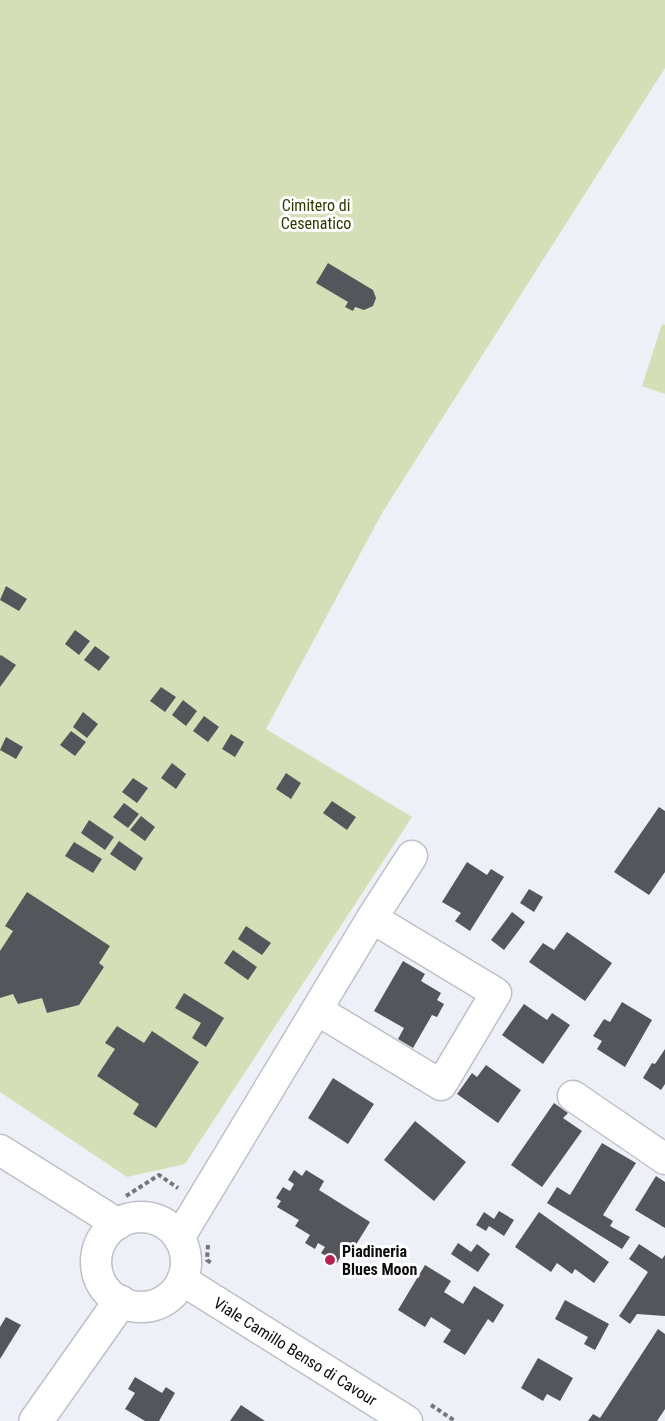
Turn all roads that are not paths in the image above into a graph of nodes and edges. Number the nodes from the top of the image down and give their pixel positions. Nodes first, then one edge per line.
1 (412, 856) dead end
2 (372, 918) junction
3 (317, 1010) junction
4 (573, 1096) dead end
5 (0, 1150) edge
6 (665, 1160) edge
7 (119, 1212) junction
8 (179, 1238) junction
9 (183, 1280) junction
10 (120, 1302) junction
11 (416, 1411) edge
12 (36, 1421) edge

1 - 2 street
2 - 3 street
2 - 3 street
3 - 8 street
4 - 6 street
5 - 7 street
7 - 8 street
7 - 10 street
8 - 9 street
9 - 10 street
9 - 11 street, Viale Camillo Benso di Cavour
10 - 12 street

